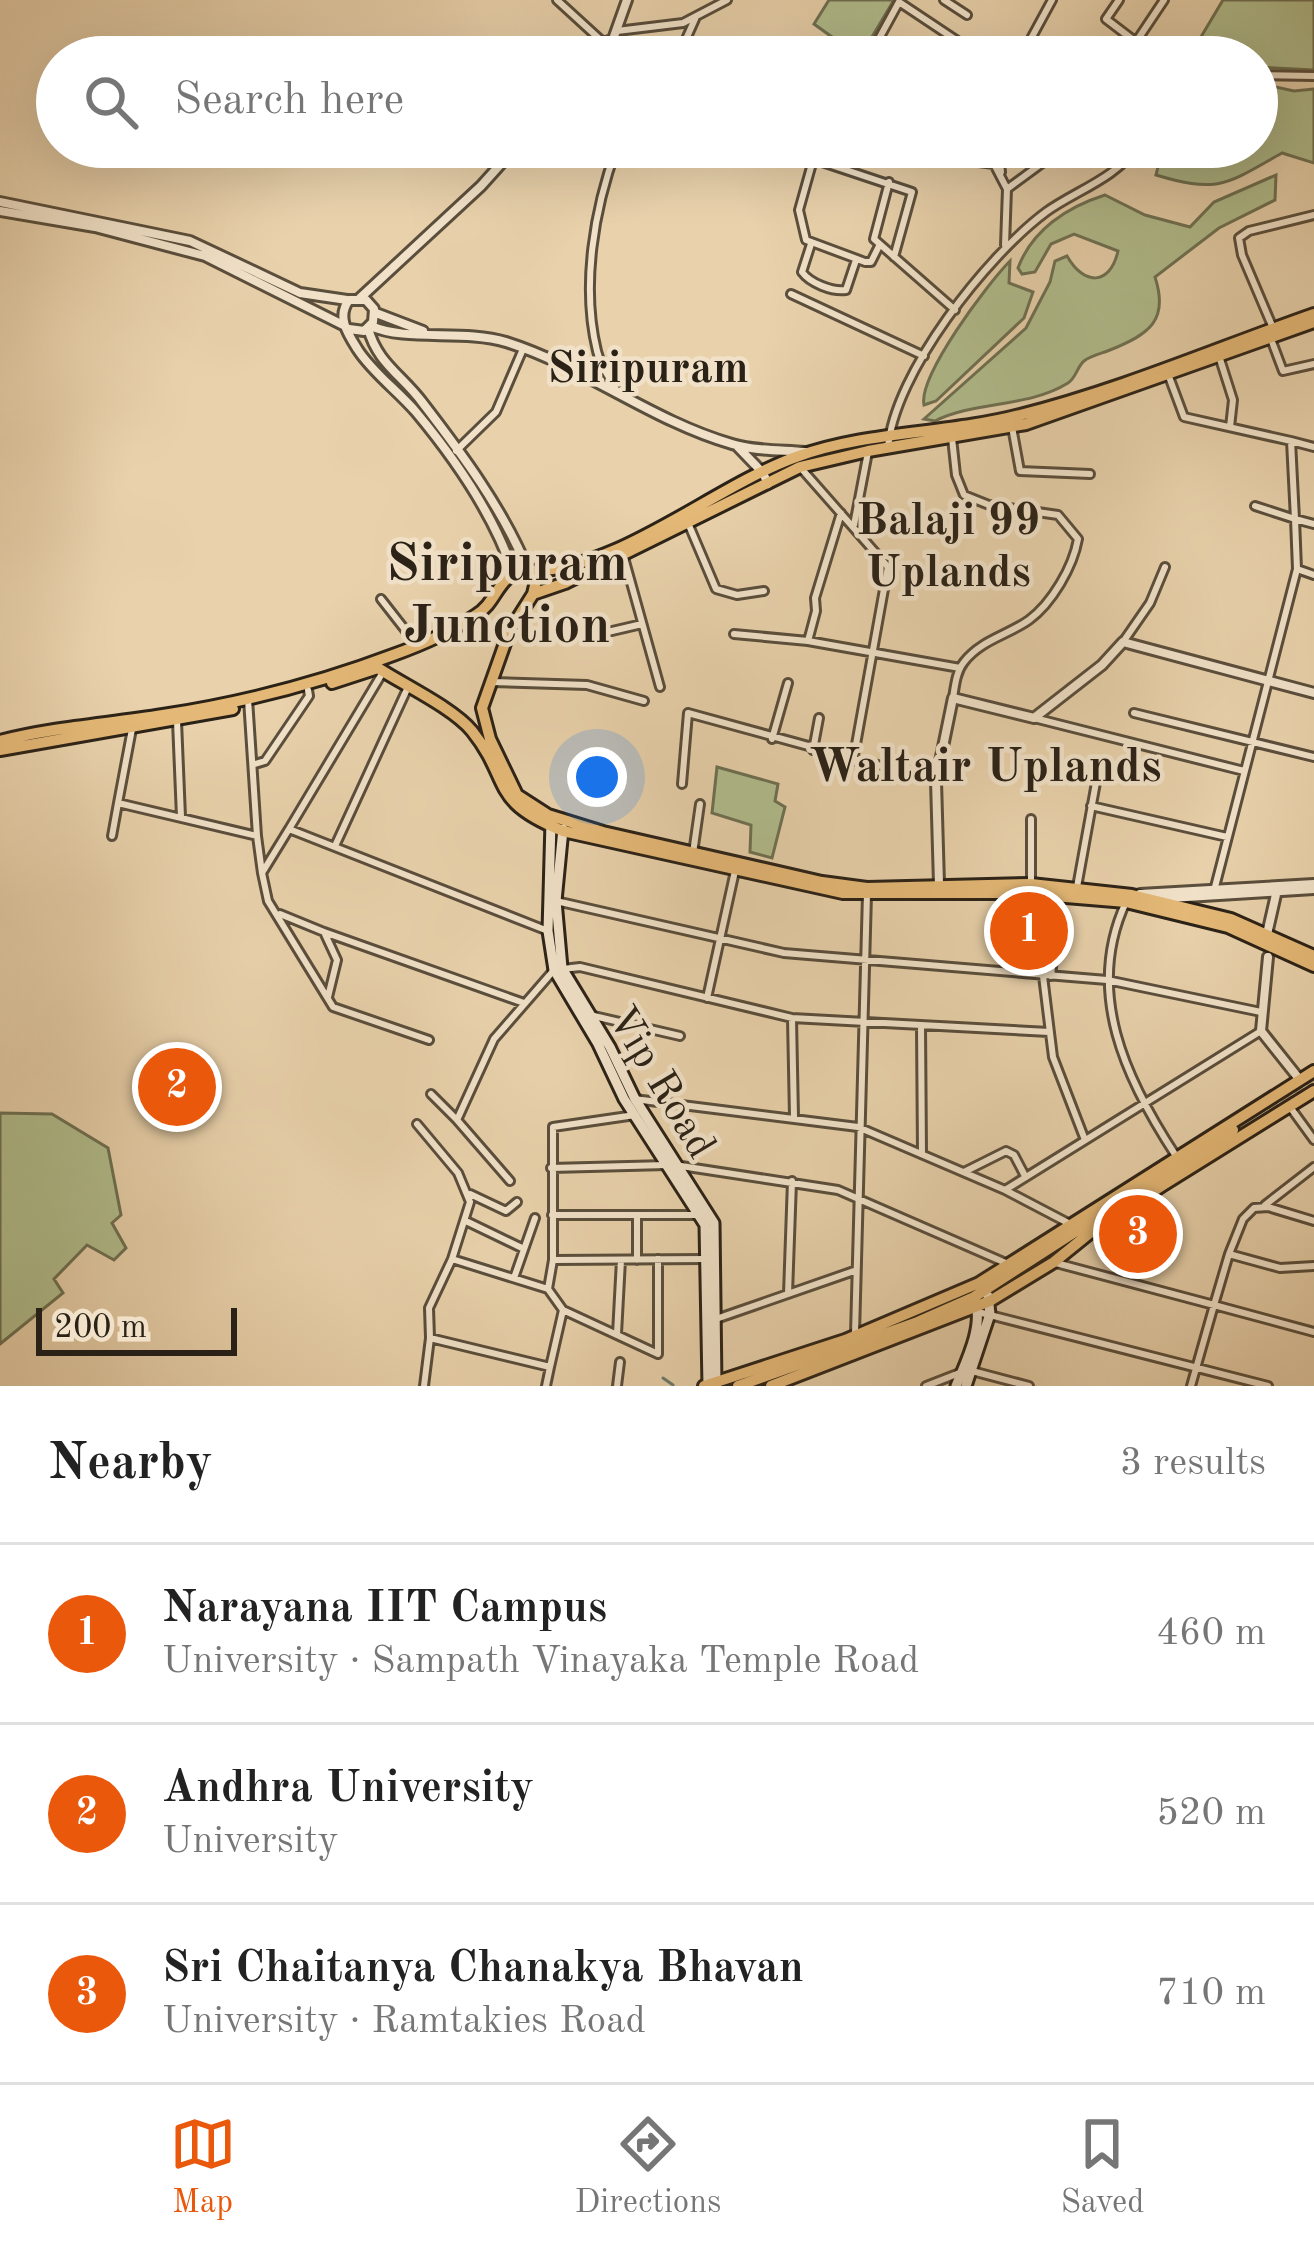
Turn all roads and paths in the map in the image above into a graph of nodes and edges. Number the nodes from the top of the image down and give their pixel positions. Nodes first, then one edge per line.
1 (557, 0) edge
2 (627, 0) edge
3 (727, 0) edge
4 (944, 0) edge
5 (1052, 0) edge
6 (1118, 0) edge
7 (1164, 0) edge
8 (900, 1) edge
9 (967, 15) dead end
10 (695, 19) junction
11 (599, 36) edge
12 (618, 36) edge
13 (645, 36) edge
14 (687, 36) edge
15 (881, 36) edge
16 (950, 36) edge
17 (1032, 36) edge
18 (1128, 36) edge
19 (1140, 36) edge
20 (1278, 75) edge
21 (1314, 76) edge
22 (497, 168) edge
23 (610, 168) edge
24 (812, 168) edge
25 (841, 168) edge
26 (994, 168) edge
27 (1001, 168) edge
28 (1036, 168) edge
29 (1117, 168) edge
30 (1002, 175) junction
31 (889, 182) junction
32 (1007, 189) junction
33 (0, 206) edge
34 (1314, 215) edge
35 (811, 244) junction
36 (1005, 244) junction
37 (879, 246) junction
38 (894, 257) junction
39 (856, 260) junction
40 (379, 283) junction
41 (791, 294) dead end
42 (360, 298) junction
43 (349, 300) junction
44 (374, 310) junction
45 (955, 310) junction
46 (1314, 318) edge
47 (347, 327) junction
48 (369, 327) junction
49 (424, 332) junction
50 (1272, 333) junction
51 (523, 349) junction
52 (924, 356) junction
53 (1219, 356) junction
54 (1314, 364) edge
55 (1166, 370) junction
56 (621, 397) junction
57 (1012, 427) junction
58 (1230, 428) junction
59 (952, 438) junction
60 (1292, 441) junction
61 (889, 443) junction
62 (737, 446) junction
63 (1314, 447) edge
64 (456, 451) junction
65 (868, 451) junction
66 (812, 452) junction
67 (800, 467) junction
68 (1090, 473) dead end
69 (765, 478) junction
70 (1255, 506) dead end
71 (841, 513) junction
72 (1295, 519) junction
73 (688, 524) junction
74 (1314, 524) edge
75 (854, 525) junction
76 (621, 550) junction
77 (1165, 567) dead end
78 (1297, 569) junction
79 (529, 571) junction
80 (513, 572) junction
81 (1314, 575) edge
82 (764, 591) dead end
83 (533, 594) junction
84 (381, 599) dead end
85 (642, 624) junction
86 (734, 634) dead end
87 (582, 638) dead end
88 (808, 641) junction
89 (1123, 642) junction
90 (416, 645) junction
91 (400, 652) junction
92 (874, 654) junction
93 (960, 668) junction
94 (383, 671) junction
95 (1270, 680) junction
96 (491, 682) junction
97 (788, 683) dead end
98 (404, 684) junction
99 (660, 687) dead end
100 (308, 690) junction
101 (1314, 693) edge
102 (953, 698) junction
103 (644, 701) dead end
104 (249, 702) junction
105 (482, 708) junction
106 (1134, 713) dead end
107 (819, 718) dead end
108 (1034, 718) junction
109 (177, 721) junction
110 (464, 723) junction
111 (133, 727) junction
112 (772, 739) junction
113 (1252, 740) junction
114 (0, 746) edge
115 (813, 750) junction
116 (1314, 758) edge
117 (853, 761) junction
118 (255, 764) junction
119 (1244, 771) junction
120 (1097, 777) dead end
121 (936, 782) junction
122 (682, 784) dead end
123 (118, 803) junction
124 (700, 804) dead end
125 (1091, 806) junction
126 (182, 817) junction
127 (1031, 819) dead end
128 (558, 824) junction
129 (289, 829) junction
130 (112, 836) dead end
131 (257, 836) junction
132 (1226, 837) junction
133 (335, 846) junction
134 (693, 853) junction
135 (735, 871) junction
136 (262, 873) junction
137 (940, 884) junction
138 (1031, 884) junction
139 (1078, 887) junction
140 (1314, 887) edge
141 (1214, 890) junction
142 (1277, 890) junction
143 (867, 892) junction
144 (1060, 895) junction
145 (1129, 898) junction
146 (1154, 899) junction
147 (556, 901) junction
148 (275, 912) junction
149 (1208, 916) junction
150 (324, 932) junction
151 (548, 932) junction
152 (720, 939) junction
153 (348, 940) junction
154 (1270, 944) junction
155 (1314, 952) edge
156 (865, 960) junction
157 (337, 962) junction
158 (558, 969) junction
159 (1314, 970) edge
160 (1047, 976) junction
161 (1107, 980) junction
162 (328, 997) junction
163 (707, 998) junction
164 (524, 1004) junction
165 (1261, 1012) junction
166 (591, 1015) junction
167 (792, 1018) junction
168 (862, 1024) junction
169 (921, 1026) junction
170 (1261, 1031) junction
171 (1049, 1032) junction
172 (680, 1036) dead end
173 (429, 1040) dead end
174 (1314, 1071) edge
175 (1300, 1080) junction
176 (1314, 1091) edge
177 (431, 1094) dead end
178 (629, 1099) junction
179 (1142, 1104) junction
180 (1290, 1107) junction
181 (1263, 1113) junction
182 (634, 1115) junction
183 (794, 1117) junction
184 (457, 1120) junction
185 (417, 1124) dead end
186 (858, 1127) junction
187 (1085, 1140) junction
188 (1314, 1140) edge
189 (922, 1154) junction
190 (1176, 1156) junction
191 (675, 1166) junction
192 (1314, 1167) edge
193 (551, 1168) junction
194 (963, 1172) junction
195 (1025, 1176) junction
196 (509, 1181) dead end
197 (792, 1181) junction
198 (1005, 1190) junction
199 (470, 1194) junction
200 (858, 1196) junction
201 (517, 1202) dead end
202 (1263, 1207) junction
203 (552, 1215) junction
204 (637, 1215) junction
205 (701, 1215) junction
206 (535, 1218) dead end
207 (466, 1221) junction
208 (1314, 1221) edge
209 (1070, 1224) junction
210 (524, 1249) junction
211 (1229, 1254) junction
212 (452, 1259) junction
213 (658, 1259) junction
214 (705, 1259) junction
215 (553, 1260) junction
216 (621, 1260) junction
217 (637, 1260) junction
218 (1054, 1262) junction
219 (1008, 1264) junction
220 (1314, 1266) edge
221 (854, 1271) junction
222 (514, 1278) junction
223 (548, 1289) junction
224 (788, 1294) junction
225 (983, 1304) junction
226 (1214, 1305) junction
227 (563, 1310) junction
228 (715, 1319) junction
229 (1314, 1333) edge
230 (617, 1334) junction
231 (855, 1334) junction
232 (430, 1338) junction
233 (620, 1362) dead end
234 (1197, 1366) junction
235 (550, 1367) junction
236 (967, 1372) junction
237 (710, 1385) edge
238 (424, 1386) edge
239 (546, 1386) edge
240 (617, 1386) edge
241 (738, 1386) edge
242 (771, 1386) edge
243 (926, 1386) edge
244 (956, 1386) edge
245 (966, 1386) edge
246 (1029, 1386) edge
247 (1191, 1386) edge
248 (1268, 1386) edge

1 - 11 street
2 - 12 street
3 - 10 street
4 - 9 street
5 - 17 street
6 - 18 street
7 - 19 street
8 - 15 street
8 - 16 street
10 - 13 street
10 - 14 street
20 - 21 street
22 - 40 street
23 - 56 street
24 - 35 street
25 - 31 street
26 - 30 street
27 - 30 street
28 - 32 street
29 - 36 street
30 - 32 street
31 - 37 street
31 - 38 street
32 - 36 street
33 - 43 street
33 - 47 street
34 - 50 street
35 - 39 street
35 - 39 street
36 - 45 street
37 - 38 street
37 - 39 street
38 - 45 street
40 - 42 street
40 - 44 street
41 - 52 street
42 - 43 street
42 - 44 street
43 - 47 street
44 - 48 street
44 - 49 street
45 - 52 street
46 - 50 main road
47 - 48 street
47 - 80 street
48 - 49 street
48 - 64 street
49 - 51 street
50 - 53 main road
50 - 54 street
50 - 55 main road
51 - 56 street
51 - 64 street
52 - 61 street
53 - 55 main road
53 - 58 street
55 - 57 main road
55 - 58 street
55 - 61 main road
56 - 62 street
57 - 59 main road
57 - 68 street
58 - 60 street
59 - 61 main road
59 - 93 street
60 - 63 street
60 - 72 street
61 - 65 main road
61 - 66 main road
62 - 66 street
62 - 69 street
64 - 79 street
65 - 67 main road
65 - 75 street
66 - 69 main road
67 - 69 main road
67 - 71 street
69 - 73 main road
69 - 76 main road
70 - 72 street
71 - 75 street
71 - 88 street
72 - 74 street
72 - 78 street
73 - 76 main road
73 - 82 street
75 - 92 street
76 - 79 main road
76 - 83 main road
76 - 85 street
77 - 89 street
78 - 81 street
78 - 95 street
79 - 80 main road
79 - 83 main road
80 - 90 main road
83 - 96 main road
84 - 90 street
85 - 87 street
85 - 99 street
86 - 88 street
88 - 92 street
89 - 95 street
89 - 108 street
90 - 91 main road
91 - 98 main road
91 - 104 main road
92 - 93 street
92 - 117 street
93 - 102 street
94 - 98 main road
94 - 100 main road
94 - 129 street
95 - 101 street
95 - 113 street
96 - 103 street
96 - 105 main road
97 - 112 street
98 - 110 main road
98 - 133 street
100 - 104 main road
100 - 118 street
102 - 108 street
102 - 121 street
104 - 109 main road
104 - 114 main road
104 - 118 street
105 - 110 main road
105 - 128 main road
106 - 113 street
107 - 115 street
108 - 119 street
109 - 111 main road
109 - 126 street
110 - 128 main road
111 - 114 main road
111 - 123 street
112 - 115 street
112 - 122 street
113 - 116 street
113 - 119 street
115 - 117 street
117 - 121 street
118 - 131 street
119 - 132 street
120 - 125 street
121 - 137 street
123 - 126 street
123 - 130 street
124 - 134 street
125 - 132 street
125 - 139 street
126 - 131 street
127 - 138 street
128 - 134 main road
128 - 135 main road
128 - 147 main road, Vip Road
128 - 151 main road, Vip Road
129 - 133 street
129 - 136 street
131 - 136 street
132 - 141 street
133 - 151 street
134 - 143 main road
135 - 143 main road
135 - 152 street
136 - 148 street
137 - 138 main road
137 - 143 main road
138 - 139 main road
139 - 145 main road
140 - 141 street
140 - 142 street
141 - 142 street
141 - 145 street
141 - 146 street
141 - 149 street
142 - 154 street
143 - 144 main road
143 - 156 street
144 - 145 main road
144 - 160 street
145 - 146 main road
145 - 149 main road
145 - 161 street
146 - 149 main road
147 - 152 street
147 - 158 main road, Vip Road
148 - 150 street
148 - 162 street
149 - 154 main road
150 - 153 street
150 - 157 street
151 - 158 main road, Vip Road
152 - 156 street
152 - 163 street
153 - 157 street
153 - 164 street
154 - 155 main road
154 - 159 main road
154 - 159 main road
154 - 165 street
156 - 160 street
156 - 168 street
157 - 162 street
158 - 163 street
158 - 164 street
158 - 166 main road, Vip Road
158 - 178 main road, Vip Road
160 - 161 street
160 - 171 street
161 - 165 street
161 - 179 street
162 - 173 street
163 - 167 street
164 - 184 street
165 - 170 street
166 - 172 street
166 - 178 main road, Vip Road
167 - 168 street
167 - 183 street
168 - 169 street
168 - 186 street
169 - 171 street
169 - 189 street
170 - 175 street
170 - 179 street
171 - 187 street
174 - 175 main road
175 - 181 main road
176 - 180 main road
177 - 184 street
178 - 182 main road, Vip Road
178 - 183 street
178 - 191 main road, Vip Road
179 - 187 street
179 - 190 street
180 - 181 main road
180 - 188 street
181 - 190 main road
181 - 218 main road
181 - 225 main road
182 - 191 main road, Vip Road
182 - 193 street
183 - 186 street
184 - 196 street
185 - 199 street
186 - 189 street
186 - 200 street
187 - 195 street
189 - 194 street
190 - 209 main road
191 - 193 street
191 - 197 street
191 - 205 main road, Vip Road
191 - 228 main road, Vip Road
192 - 202 street
193 - 203 street
194 - 195 street
194 - 198 street
195 - 198 street
197 - 200 street
197 - 224 street
198 - 209 street
199 - 201 street
199 - 207 street
200 - 219 street
200 - 221 street
202 - 208 street
202 - 211 street
203 - 204 street
203 - 215 street
204 - 205 street
204 - 217 street
205 - 214 main road, Vip Road
206 - 210 street
207 - 210 street
207 - 212 street
209 - 219 main road
210 - 222 street
211 - 220 street
211 - 226 street
212 - 222 street
212 - 232 street
213 - 214 street
213 - 217 street
213 - 230 street
214 - 237 main road, Vip Road
215 - 216 street
215 - 223 street
216 - 217 street
216 - 230 street
218 - 225 main road
218 - 226 street
219 - 231 main road
221 - 224 street
221 - 231 street
222 - 223 street
223 - 227 street
224 - 228 street
225 - 234 street
225 - 236 main road
225 - 241 main road
225 - 242 main road
226 - 229 street
226 - 234 street
227 - 230 street
227 - 235 street
228 - 237 main road, Vip Road
231 - 237 main road
232 - 235 street
232 - 238 street
233 - 240 street
234 - 247 street
234 - 248 street
235 - 239 street
236 - 243 street
236 - 244 main road
236 - 245 main road
236 - 246 street

